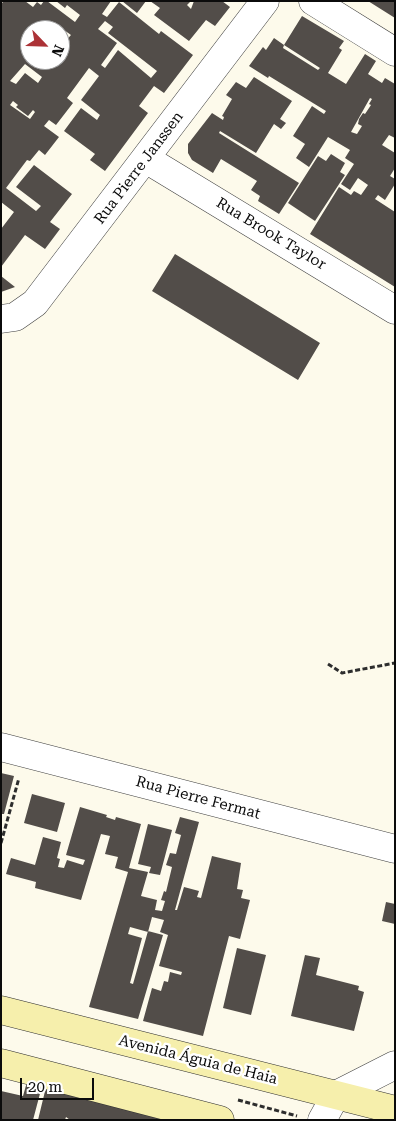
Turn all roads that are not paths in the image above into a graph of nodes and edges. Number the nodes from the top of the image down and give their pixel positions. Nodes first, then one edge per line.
1 (265, 1) edge
2 (313, 1) edge
3 (395, 52) edge
4 (146, 159) junction
5 (395, 310) edge
6 (1, 319) edge
7 (14, 750) edge
8 (395, 849) edge
9 (1, 1010) edge
10 (1, 1063) edge
11 (395, 1066) edge
12 (336, 1096) junction
13 (395, 1110) edge
14 (220, 1120) edge
15 (322, 1120) edge

1 - 4 street, Rua Pierre Janssen
2 - 3 street
4 - 5 street, Rua Brook Taylor
4 - 6 street, Rua Pierre Janssen
7 - 8 street, Rua Pierre Fermat
9 - 12 main road, Avenida Águia de Haia
10 - 14 main road
11 - 12 street
12 - 13 main road, Avenida Águia de Haia
12 - 15 street

